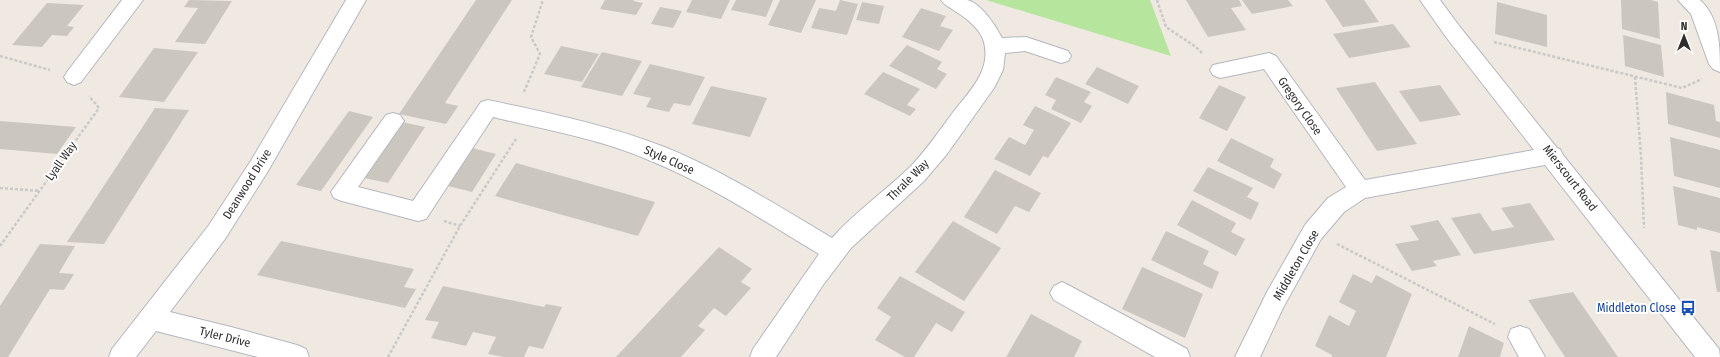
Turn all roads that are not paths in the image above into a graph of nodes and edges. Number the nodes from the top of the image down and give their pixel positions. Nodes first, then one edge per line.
1 (133, 0) edge
2 (356, 0) edge
3 (951, 0) edge
4 (1430, 0) edge
5 (1688, 0) edge
6 (995, 46) junction
7 (1061, 56) dead end
8 (1220, 70) road end
9 (1714, 70) edge
10 (74, 77) road end
11 (392, 121) dead end
12 (1552, 155) junction
13 (1360, 190) junction
14 (834, 252) junction
15 (1062, 293) dead end
16 (152, 319) junction
17 (1520, 337) road end
18 (121, 357) edge
19 (297, 357) edge
20 (762, 357) edge
21 (1178, 357) edge
22 (1247, 357) edge
23 (1533, 357) edge
24 (1710, 357) edge

1 - 10 street
2 - 16 street, Deanwood Drive
3 - 6 street, Thrale Way
4 - 12 street, Mierscourt Road
5 - 9 street
6 - 7 street
6 - 14 street, Thrale Way
8 - 13 street, Gregory Close
11 - 14 street, Style Close
12 - 13 street, Middleton Close
12 - 24 street, Mierscourt Road
13 - 22 street, Middleton Close
14 - 20 street, Thrale Way
15 - 21 street
16 - 18 street, Deanwood Drive
16 - 19 street, Tyler Drive
17 - 23 street

